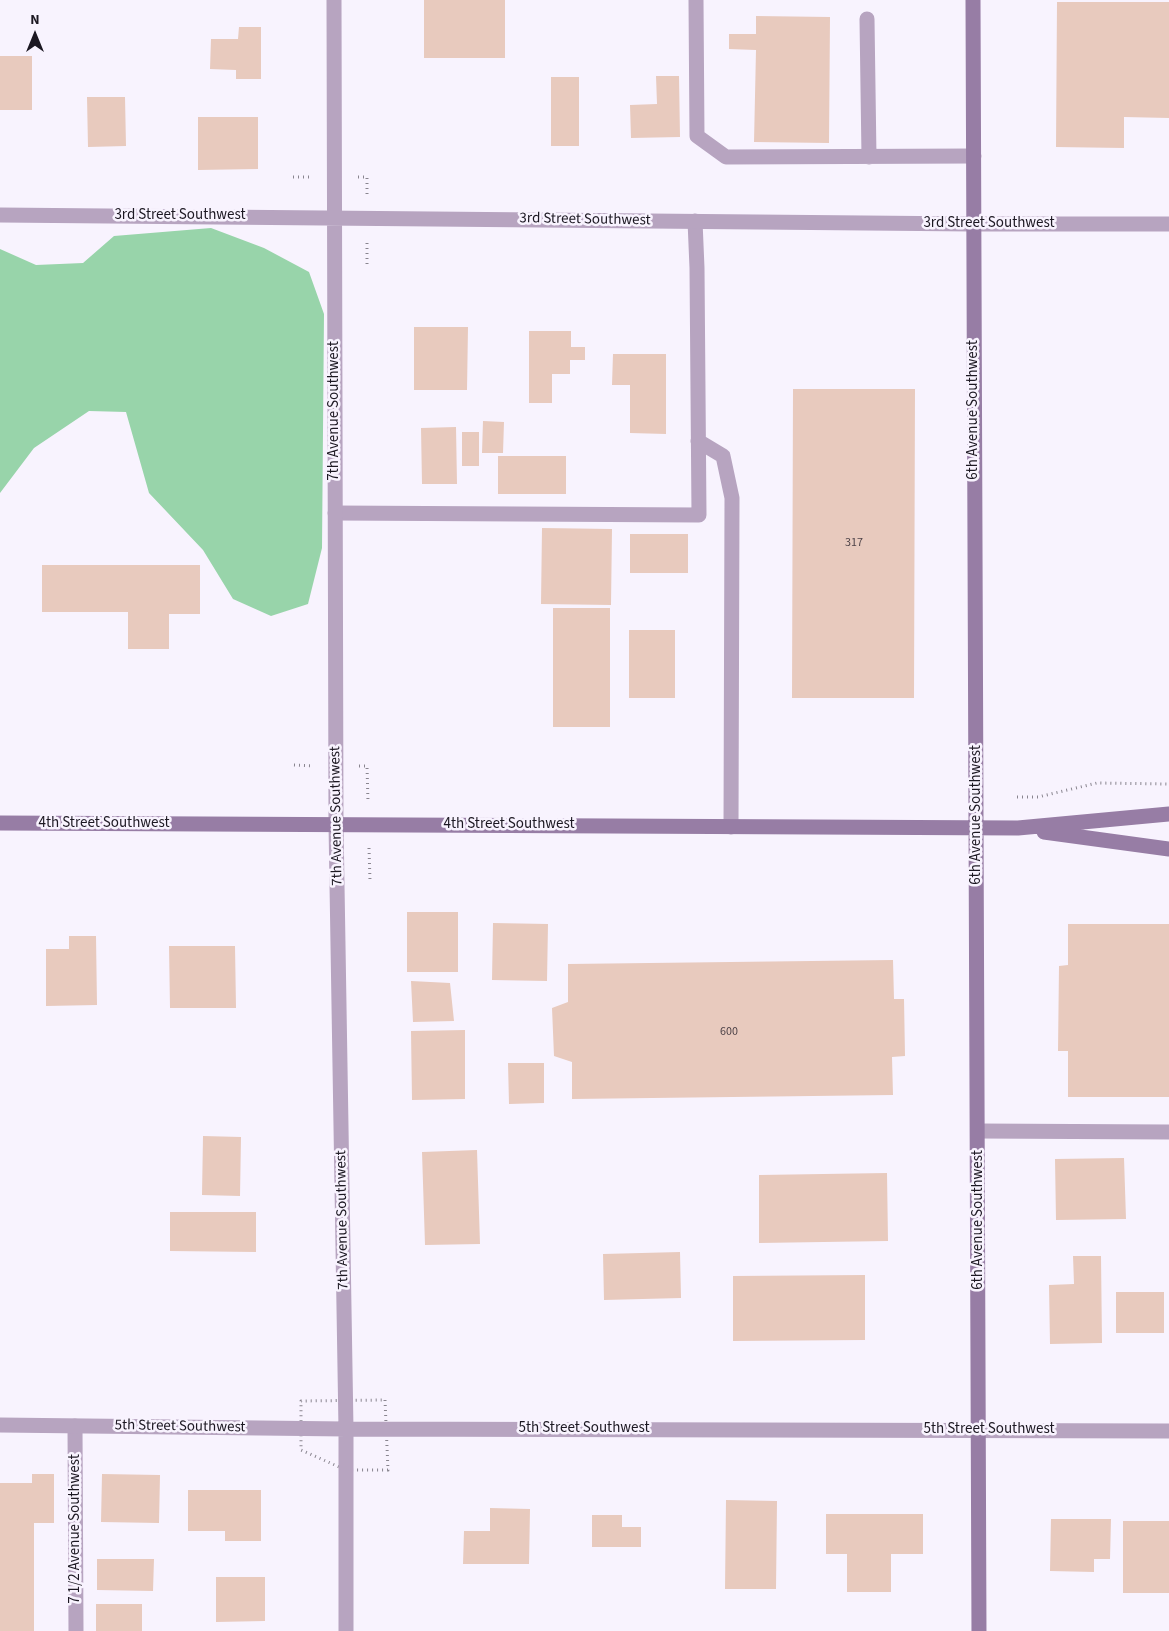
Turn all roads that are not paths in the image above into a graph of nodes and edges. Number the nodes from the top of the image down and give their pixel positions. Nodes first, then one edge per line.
1 (334, 0) edge
2 (696, 0) edge
3 (973, 0) edge
4 (867, 20) dead end
5 (974, 156) junction
6 (869, 157) junction
7 (0, 215) edge
8 (334, 218) junction
9 (695, 221) junction
10 (973, 224) junction
11 (1169, 224) edge
12 (698, 441) junction
13 (335, 513) junction
14 (1169, 814) edge
15 (0, 824) edge
16 (336, 824) junction
17 (731, 827) junction
18 (977, 828) junction
19 (1018, 828) junction
20 (1169, 849) edge
21 (978, 1131) junction
22 (1169, 1132) edge
23 (0, 1425) edge
24 (76, 1426) junction
25 (346, 1429) junction
26 (980, 1430) junction
27 (1169, 1431) edge
28 (76, 1631) edge
29 (346, 1631) edge
30 (979, 1631) edge

1 - 8 street, 7th Avenue Southwest
2 - 6 street
3 - 5 street, 6th Avenue Southwest
4 - 6 street
5 - 6 street
5 - 10 street, 6th Avenue Southwest
7 - 8 street, 3rd Street Southwest
8 - 9 street, 3rd Street Southwest
8 - 13 street, 7th Avenue Southwest
9 - 10 street, 3rd Street Southwest
9 - 12 street
10 - 11 street, 3rd Street Southwest
10 - 18 street, 6th Avenue Southwest
12 - 13 street
12 - 17 street
13 - 16 street, 7th Avenue Southwest
14 - 19 street, 4th Street Southwest
15 - 16 street, 4th Street Southwest
16 - 17 street, 4th Street Southwest
16 - 25 street, 7th Avenue Southwest
17 - 18 street, 4th Street Southwest
18 - 19 street, 4th Street Southwest
18 - 21 street, 6th Avenue Southwest
19 - 20 street, 4th Street Southwest
21 - 22 street
21 - 26 street, 6th Avenue Southwest
23 - 24 street, 5th Street Southwest
24 - 25 street, 5th Street Southwest
24 - 28 street, 7 1/2 Avenue Southwest
25 - 26 street, 5th Street Southwest
25 - 29 street, 7th Avenue Southwest
26 - 27 street, 5th Street Southwest
26 - 30 street, 6th Avenue Southwest

